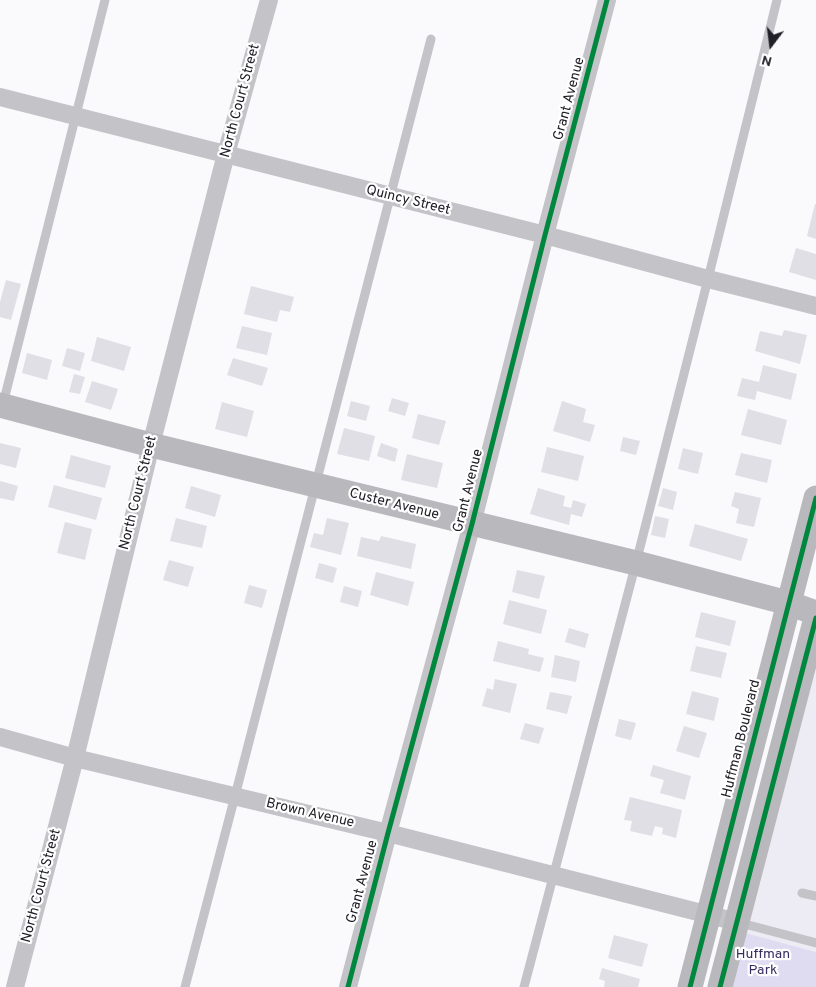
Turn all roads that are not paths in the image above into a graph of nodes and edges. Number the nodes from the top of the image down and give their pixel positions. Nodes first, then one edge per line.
1 (105, 0) edge
2 (269, 0) edge
3 (607, 0) edge
4 (777, 0) edge
5 (431, 39) dead end
6 (0, 97) edge
7 (76, 116) junction
8 (226, 154) junction
9 (390, 196) junction
10 (545, 235) junction
11 (708, 279) junction
12 (816, 306) edge
13 (1, 408) edge
14 (151, 445) junction
15 (316, 486) junction
16 (816, 498) edge
17 (472, 524) junction
18 (636, 563) junction
19 (788, 603) junction
20 (816, 613) edge
21 (816, 618) edge
22 (0, 738) edge
23 (75, 758) junction
24 (235, 796) junction
25 (388, 833) junction
26 (553, 876) junction
27 (802, 892) dead end
28 (816, 896) edge
29 (708, 915) junction
30 (737, 922) junction
31 (816, 943) edge
32 (15, 987) edge
33 (185, 987) edge
34 (348, 987) edge
35 (524, 987) edge
36 (690, 987) edge
37 (720, 987) edge

1 - 7 lane
2 - 8 street, North Court Street
3 - 10 street, Grant Avenue
4 - 11 lane
5 - 9 lane
6 - 7 street, Quincy Street
7 - 8 street, Quincy Street
7 - 13 lane
8 - 9 street, Quincy Street
8 - 14 street, North Court Street
9 - 10 street, Quincy Street
9 - 15 lane
10 - 11 street, Quincy Street
10 - 17 street, Grant Avenue
11 - 12 street, Quincy Street
11 - 18 lane
13 - 14 street, Custer Avenue
14 - 15 street, Custer Avenue
14 - 23 street, North Court Street
15 - 17 street, Custer Avenue
15 - 24 lane
16 - 19 street, Huffman Boulevard
17 - 18 street, Custer Avenue
17 - 25 street, Grant Avenue
18 - 19 street, Custer Avenue
18 - 26 lane
19 - 20 street, Custer Avenue
19 - 29 street, Huffman Boulevard
21 - 30 street
22 - 23 street, Brown Avenue
23 - 24 street, Brown Avenue
23 - 32 street, North Court Street
24 - 25 street, Brown Avenue
24 - 33 lane
25 - 26 street, Brown Avenue
25 - 34 street, Grant Avenue
26 - 29 street, Brown Avenue
26 - 35 lane
27 - 28 lane
29 - 30 street, Brown Avenue
29 - 36 street, Huffman Boulevard
30 - 31 lane
30 - 37 street

